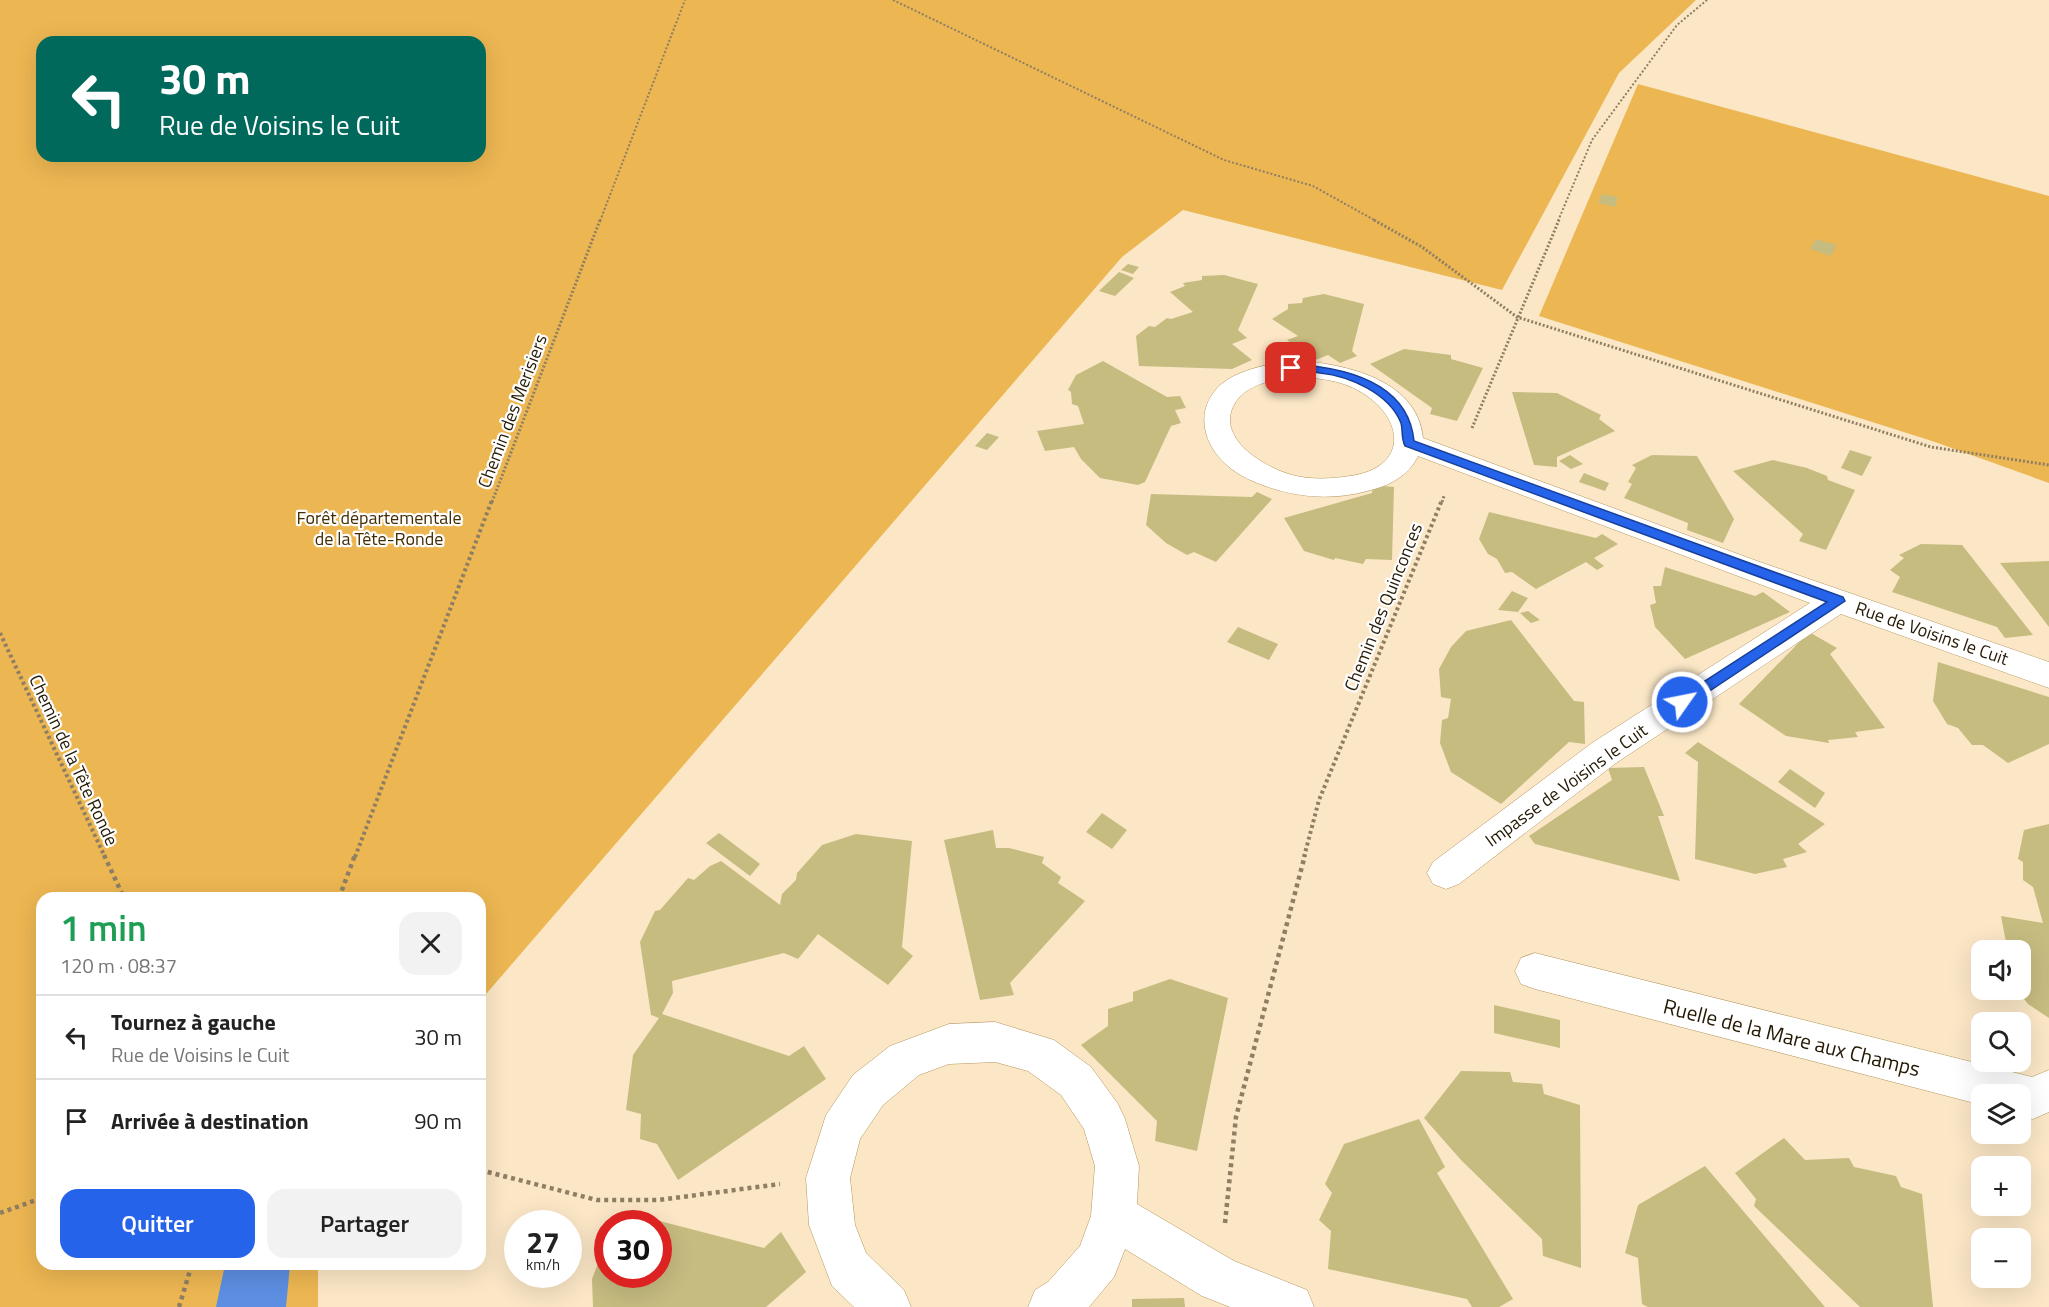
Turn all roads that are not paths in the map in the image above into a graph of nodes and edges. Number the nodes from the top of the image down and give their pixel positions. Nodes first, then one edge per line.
1 (1409, 443) junction
2 (1838, 601) junction
3 (2049, 675) edge
4 (1446, 873) dead end
5 (1535, 971) dead end
6 (2049, 1091) edge
7 (1114, 1216) junction
8 (887, 1307) edge
9 (1052, 1307) edge
10 (1290, 1307) edge

1 - 1 street
1 - 2 street, Rue de Voisins le Cuit
2 - 3 street, Rue de Voisins le Cuit
2 - 4 street, Impasse de Voisins le Cuit
5 - 6 street, Ruelle de la Mare aux Champs
7 - 8 street
7 - 9 street
7 - 10 street

